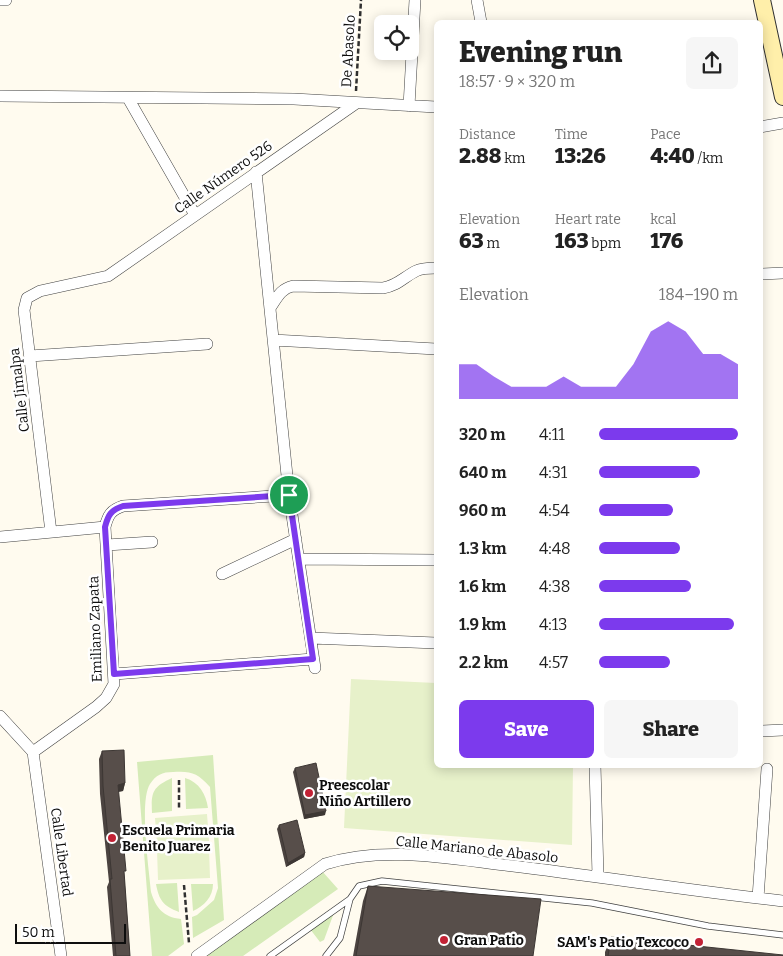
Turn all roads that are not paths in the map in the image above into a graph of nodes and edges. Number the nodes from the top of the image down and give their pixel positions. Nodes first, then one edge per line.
1 (0, 0) edge
2 (6, 0) edge
3 (416, 0) edge
4 (477, 0) edge
5 (762, 0) edge
6 (481, 20) edge
7 (1, 94) edge
8 (783, 97) edge
9 (128, 98) junction
10 (355, 104) junction
11 (409, 106) junction
12 (434, 107) edge
13 (783, 123) edge
14 (763, 126) edge
15 (256, 172) junction
16 (195, 215) junction
17 (434, 268) edge
18 (783, 273) edge
19 (763, 274) edge
20 (108, 276) joint
21 (270, 308) junction
22 (273, 340) junction
23 (207, 344) dead end
24 (434, 349) edge
25 (30, 356) junction
26 (289, 495) junction
27 (105, 527) junction
28 (51, 532) junction
29 (0, 537) edge
30 (296, 539) junction
31 (152, 542) dead end
32 (106, 545) junction
33 (299, 559) junction
34 (434, 560) edge
35 (222, 574) dead end
36 (311, 638) junction
37 (434, 643) edge
38 (114, 674) junction
39 (0, 716) edge
40 (763, 730) edge
41 (783, 730) edge
42 (33, 752) junction
43 (595, 768) edge
44 (767, 769) dead end
45 (598, 876) junction
46 (758, 898) junction
47 (350, 899) junction
48 (783, 901) edge
49 (783, 935) edge
50 (61, 956) edge
51 (197, 956) edge
52 (270, 956) edge
53 (326, 956) edge

1 - 2 street
3 - 11 street
4 - 6 street
5 - 8 main road
7 - 9 street
9 - 10 street
9 - 16 street
10 - 11 street
10 - 15 street, Calle Número 526
11 - 12 street
13 - 14 street
15 - 16 street, Calle Número 526
15 - 21 street
16 - 20 street, Calle Número 526
17 - 21 street
18 - 19 street
20 - 25 street, Calle Jimalpa
21 - 22 street
22 - 24 street
22 - 26 street
23 - 25 street
25 - 28 street, Calle Jimalpa
26 - 27 street
26 - 30 street
27 - 28 street
27 - 32 street, Emiliano Zapata
28 - 29 street
30 - 33 street
30 - 35 street
31 - 32 street
32 - 38 street, Emiliano Zapata
33 - 34 street
33 - 36 street
36 - 37 street
36 - 38 street
38 - 42 street, Emiliano Zapata
39 - 42 street
40 - 41 street
42 - 50 street, Calle Libertad
43 - 45 street
44 - 46 street
45 - 46 street, Calle Mariano de Abasolo
45 - 51 street, Calle Mariano de Abasolo
46 - 48 street, Calle Mariano de Abasolo
47 - 49 lane
47 - 52 lane
47 - 53 lane

